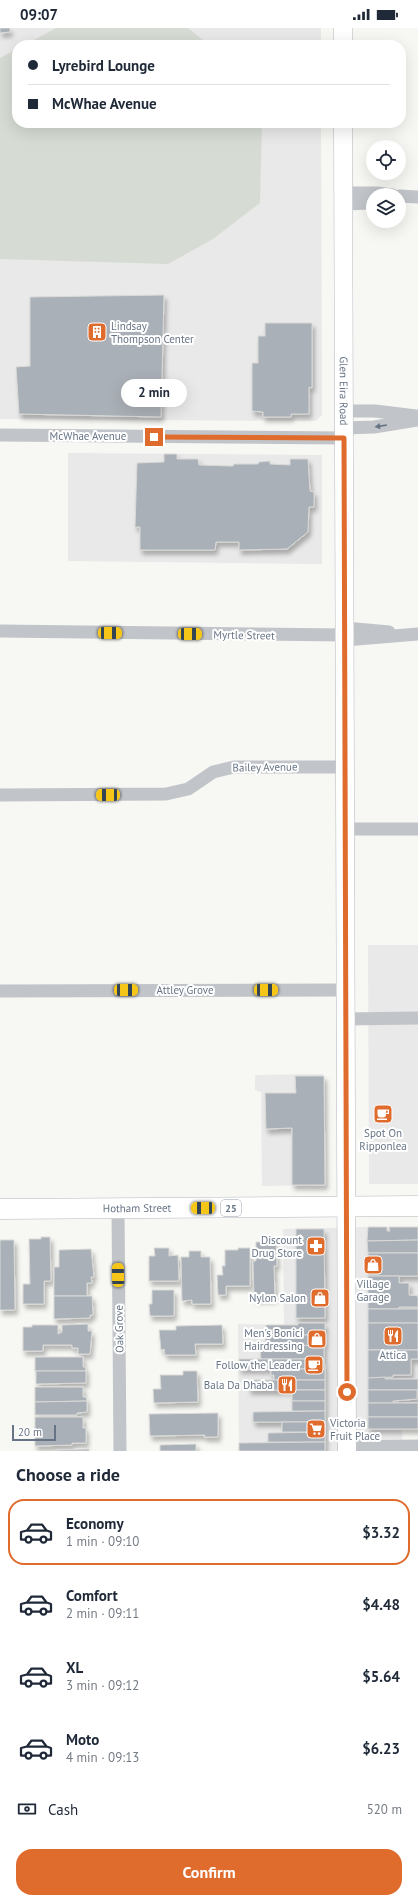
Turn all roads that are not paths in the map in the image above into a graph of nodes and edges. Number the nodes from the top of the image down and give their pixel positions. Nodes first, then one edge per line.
1 (343, 28) edge
2 (343, 40) edge
3 (343, 128) edge
4 (366, 195) edge
5 (344, 198) junction
6 (366, 202) edge
7 (418, 416) edge
8 (418, 420) edge
9 (344, 426) junction
10 (0, 435) edge
11 (0, 632) edge
12 (345, 634) junction
13 (418, 634) edge
14 (345, 767) junction
15 (0, 796) edge
16 (345, 829) junction
17 (418, 829) edge
18 (346, 990) junction
19 (0, 991) edge
20 (346, 1018) junction
21 (418, 1018) edge
22 (345, 1206) junction
23 (418, 1206) edge
24 (118, 1208) junction
25 (0, 1209) edge
26 (418, 1446) edge
27 (347, 1449) edge
28 (120, 1451) edge

1 - 2 main road
3 - 5 main road, Glen Eira Road
4 - 5 street
5 - 6 street
5 - 9 main road, Glen Eira Road
7 - 9 street
8 -> 9 street
9 - 10 street, McWhae Avenue
9 - 12 main road, Glen Eira Road
11 - 12 street, Myrtle Street
12 - 13 street, Myrtle Street
12 - 14 main road, Glen Eira Road
14 - 15 street, Bailey Avenue
14 - 16 main road, Glen Eira Road
16 - 17 street
16 - 18 main road, Glen Eira Road
18 - 19 street, Attley Grove
18 - 20 main road, Glen Eira Road
20 - 21 street
20 - 22 main road, Glen Eira Road
22 - 23 main road, Hotham Street / 25
22 - 24 main road, Hotham Street / 25
22 - 27 main road, Glen Eira Road
24 - 25 main road, Hotham Street / 25
24 - 28 street, Oak Grove
26 - 27 street

